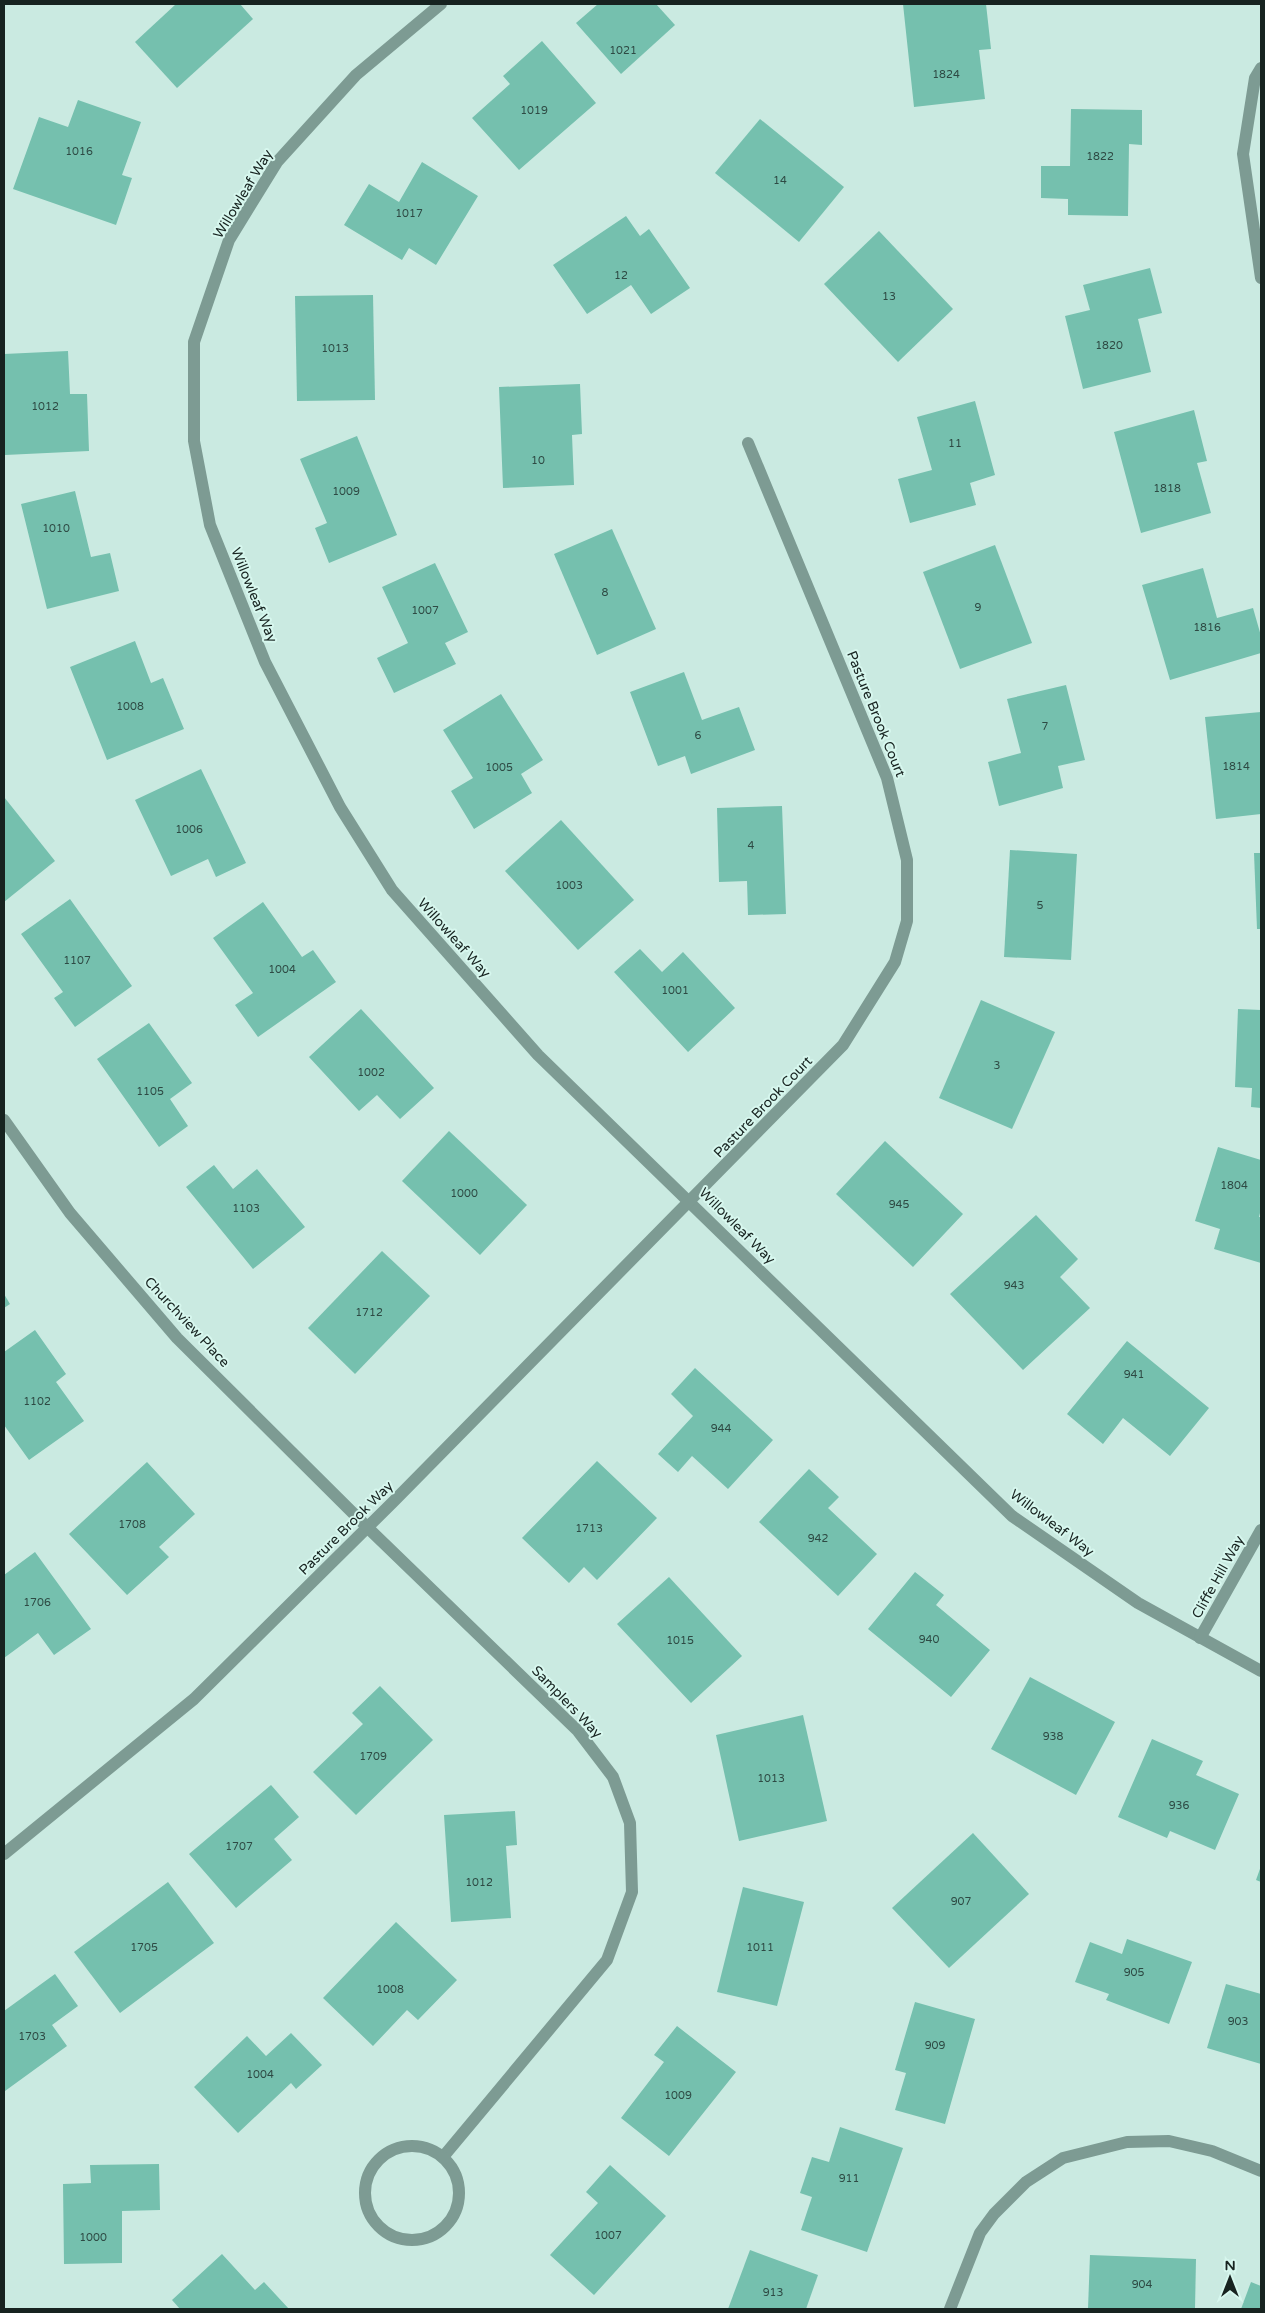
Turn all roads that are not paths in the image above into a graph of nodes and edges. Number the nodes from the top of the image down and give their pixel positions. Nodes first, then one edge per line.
1 (441, 4) edge
2 (1261, 68) edge
3 (1261, 278) edge
4 (748, 444) dead end
5 (4, 1120) edge
6 (691, 1202) junction
7 (368, 1528) junction
8 (1261, 1530) edge
9 (1200, 1638) junction
10 (1261, 1671) edge
11 (4, 1854) edge
12 (443, 2158) junction
13 (1261, 2171) edge
14 (950, 2309) edge

1 - 6 street, Willowleaf Way
2 - 3 street
4 - 6 street, Pasture Brook Court
5 - 7 street, Churchview Place
6 - 7 street, Pasture Brook Way
6 - 9 street, Willowleaf Way
7 - 11 street, Pasture Brook Way
7 - 12 street, Samplers Way
8 - 9 street, Cliffe Hill Way
9 - 10 street, Willowleaf Way
12 - 12 street
13 - 14 street

